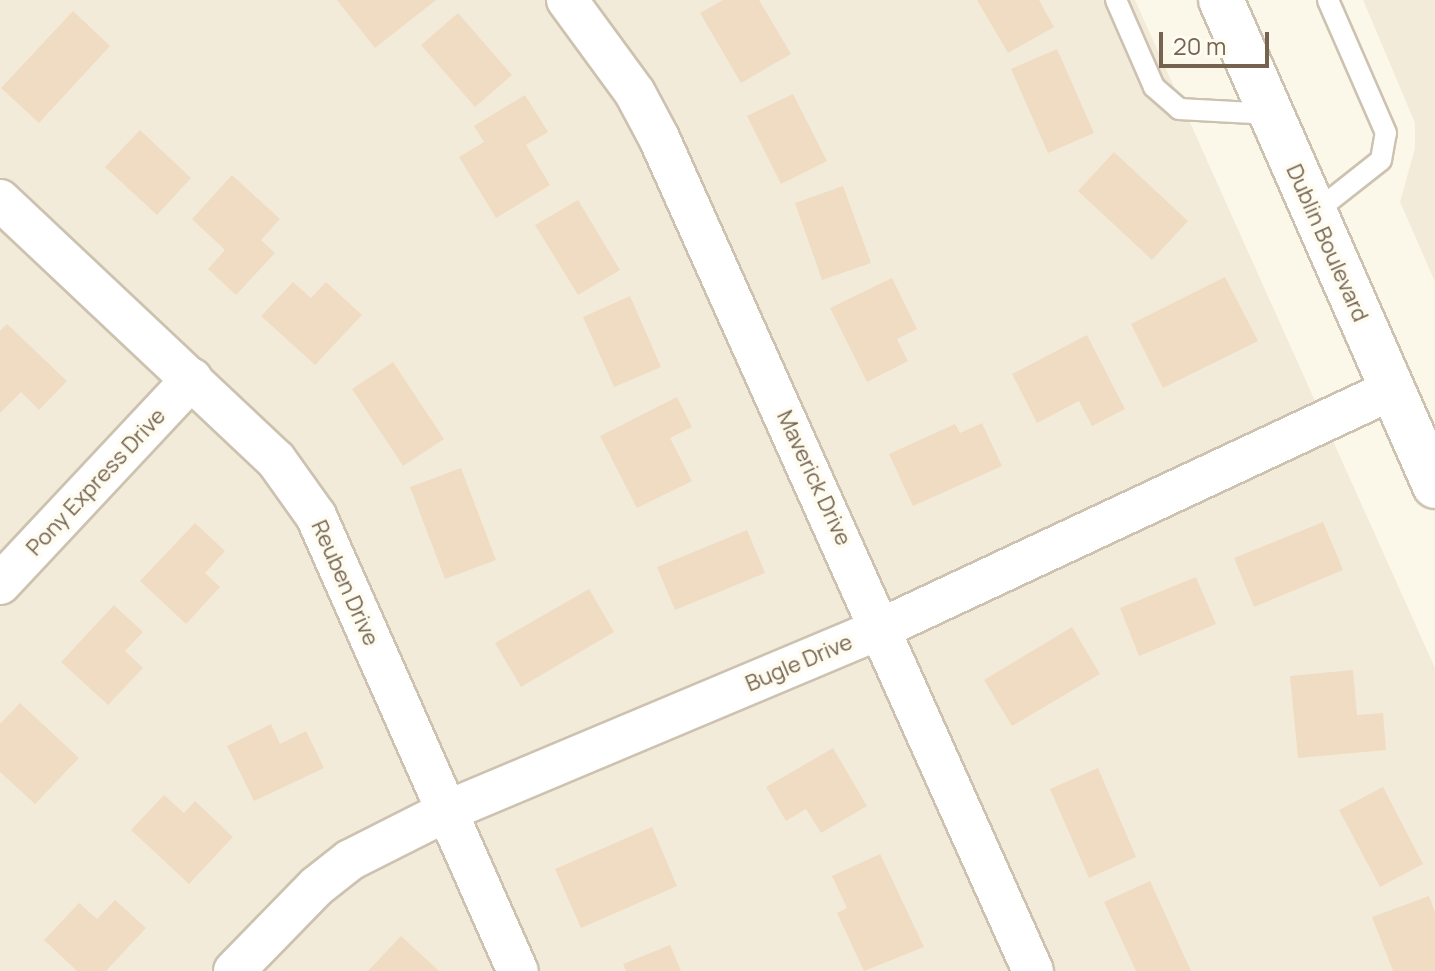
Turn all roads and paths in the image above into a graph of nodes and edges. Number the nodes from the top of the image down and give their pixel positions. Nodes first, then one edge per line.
1 (567, 0) edge
2 (1116, 0) edge
3 (1221, 0) edge
4 (1328, 0) edge
5 (1271, 114) junction
6 (0, 200) edge
7 (1314, 213) junction
8 (192, 379) junction
9 (1391, 390) junction
10 (1424, 434) edge
11 (1435, 486) edge
12 (0, 584) edge
13 (882, 628) junction
14 (447, 811) junction
15 (234, 971) edge
16 (518, 971) edge
17 (1033, 971) edge

1 - 13 street, Maverick Drive
2 - 5 lane
3 - 5 main road, Dublin Boulevard
4 - 7 lane
5 - 7 main road, Dublin Boulevard
6 - 8 street, Reuben Drive
7 - 9 main road, Dublin Boulevard
8 - 12 street, Pony Express Drive
8 - 14 street, Reuben Drive
9 - 10 main road, Dublin Boulevard
9 - 13 street, Bugle Drive
10 - 11 main road, Dublin Boulevard
13 - 14 street, Bugle Drive
13 - 17 street, Maverick Drive
14 - 15 street, Bugle Drive
14 - 16 street, Reuben Drive

